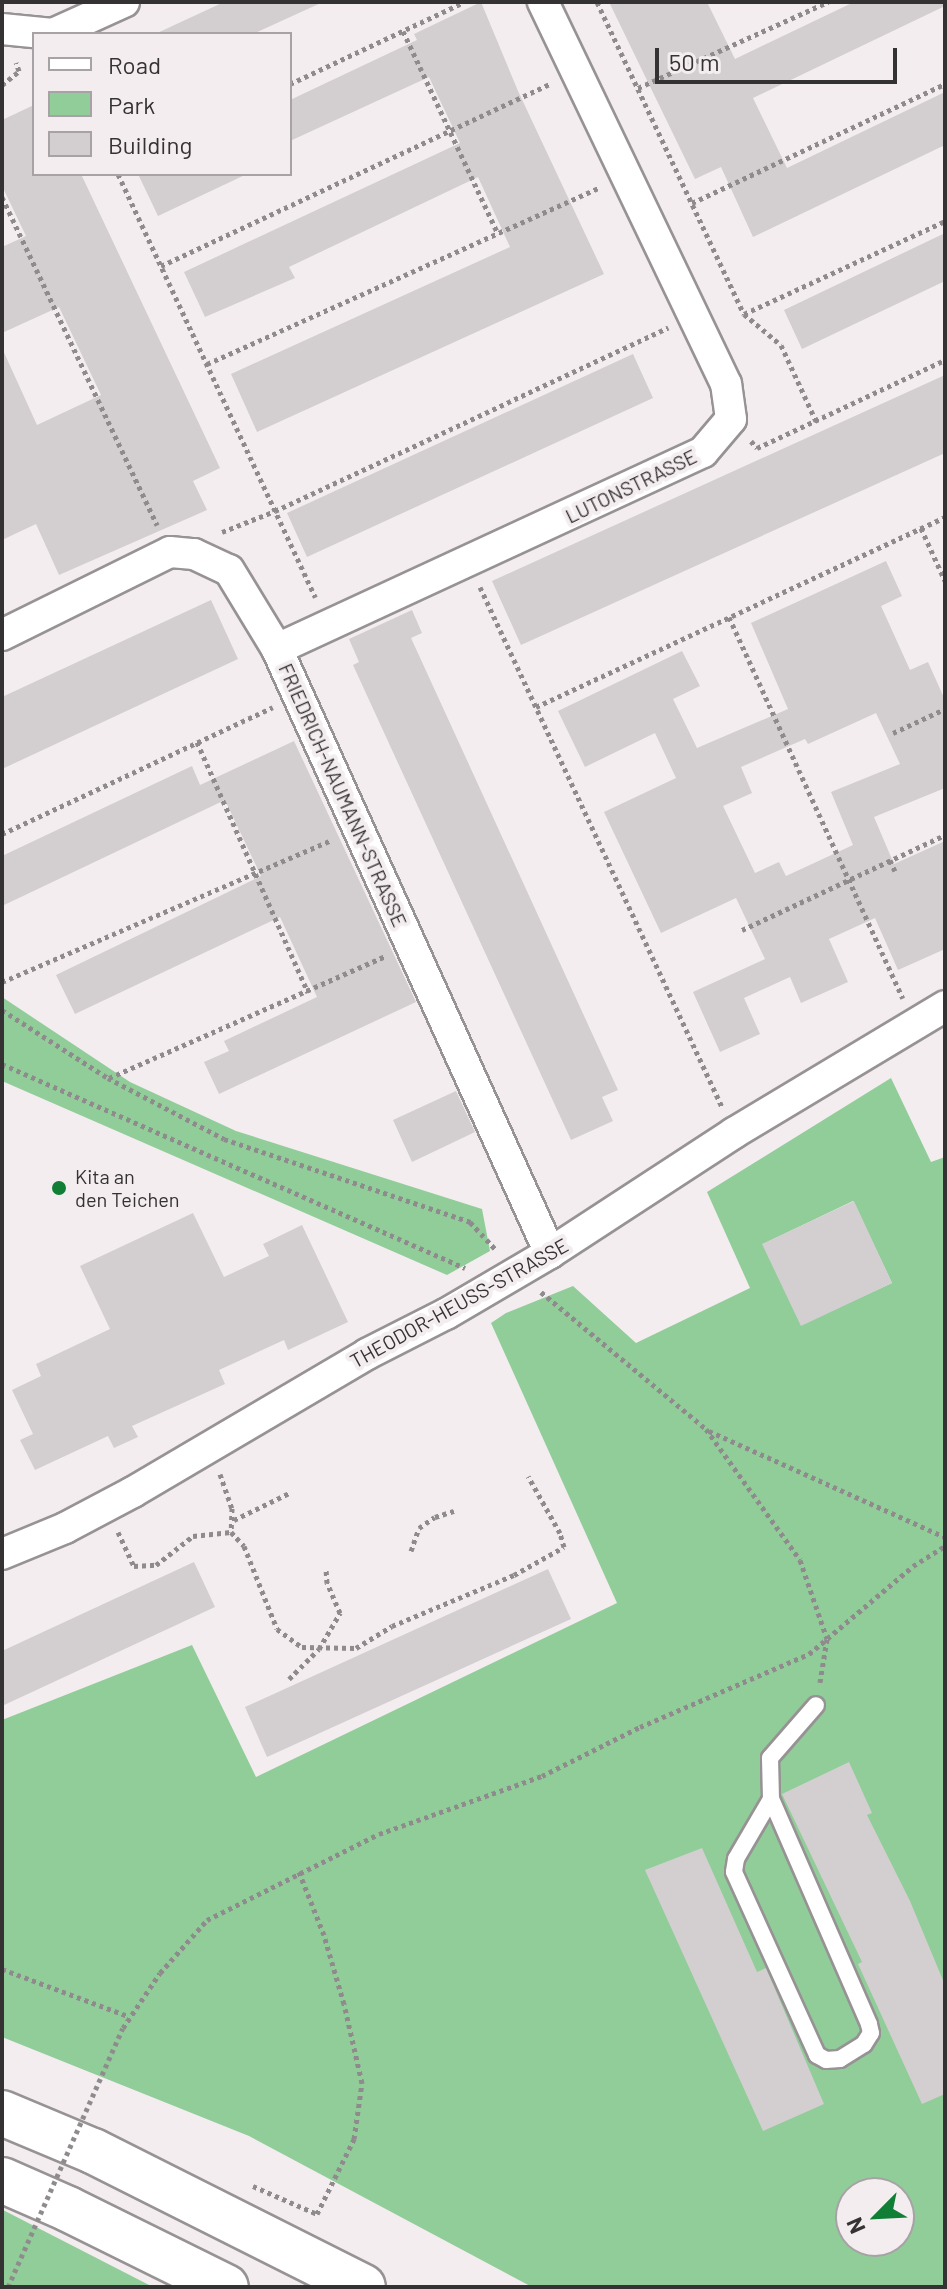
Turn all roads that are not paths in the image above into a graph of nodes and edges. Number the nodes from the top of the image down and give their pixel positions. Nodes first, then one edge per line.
1 (124, 2) edge
2 (543, 2) edge
3 (2, 29) edge
4 (33, 32) edge
5 (57, 32) edge
6 (2, 635) edge
7 (277, 649) junction
8 (945, 1006) edge
9 (550, 1253) junction
10 (2, 1554) edge
11 (816, 1705) road end
12 (771, 1799) junction
13 (2, 2113) edge
14 (2, 2180) edge
15 (226, 2287) edge
16 (363, 2287) edge

1 - 5 street
2 - 7 street, LUTONSTRASSE
3 - 4 street
6 - 7 street, FRIEDRICH-NAUMANN-STRASSE
7 - 9 street, FRIEDRICH-NAUMANN-STRASSE
8 - 9 street, THEODOR-HEUSS-STRASSE
9 - 10 street, THEODOR-HEUSS-STRASSE
11 - 12 lane
12 - 12 lane
13 - 16 highway
14 - 15 highway

